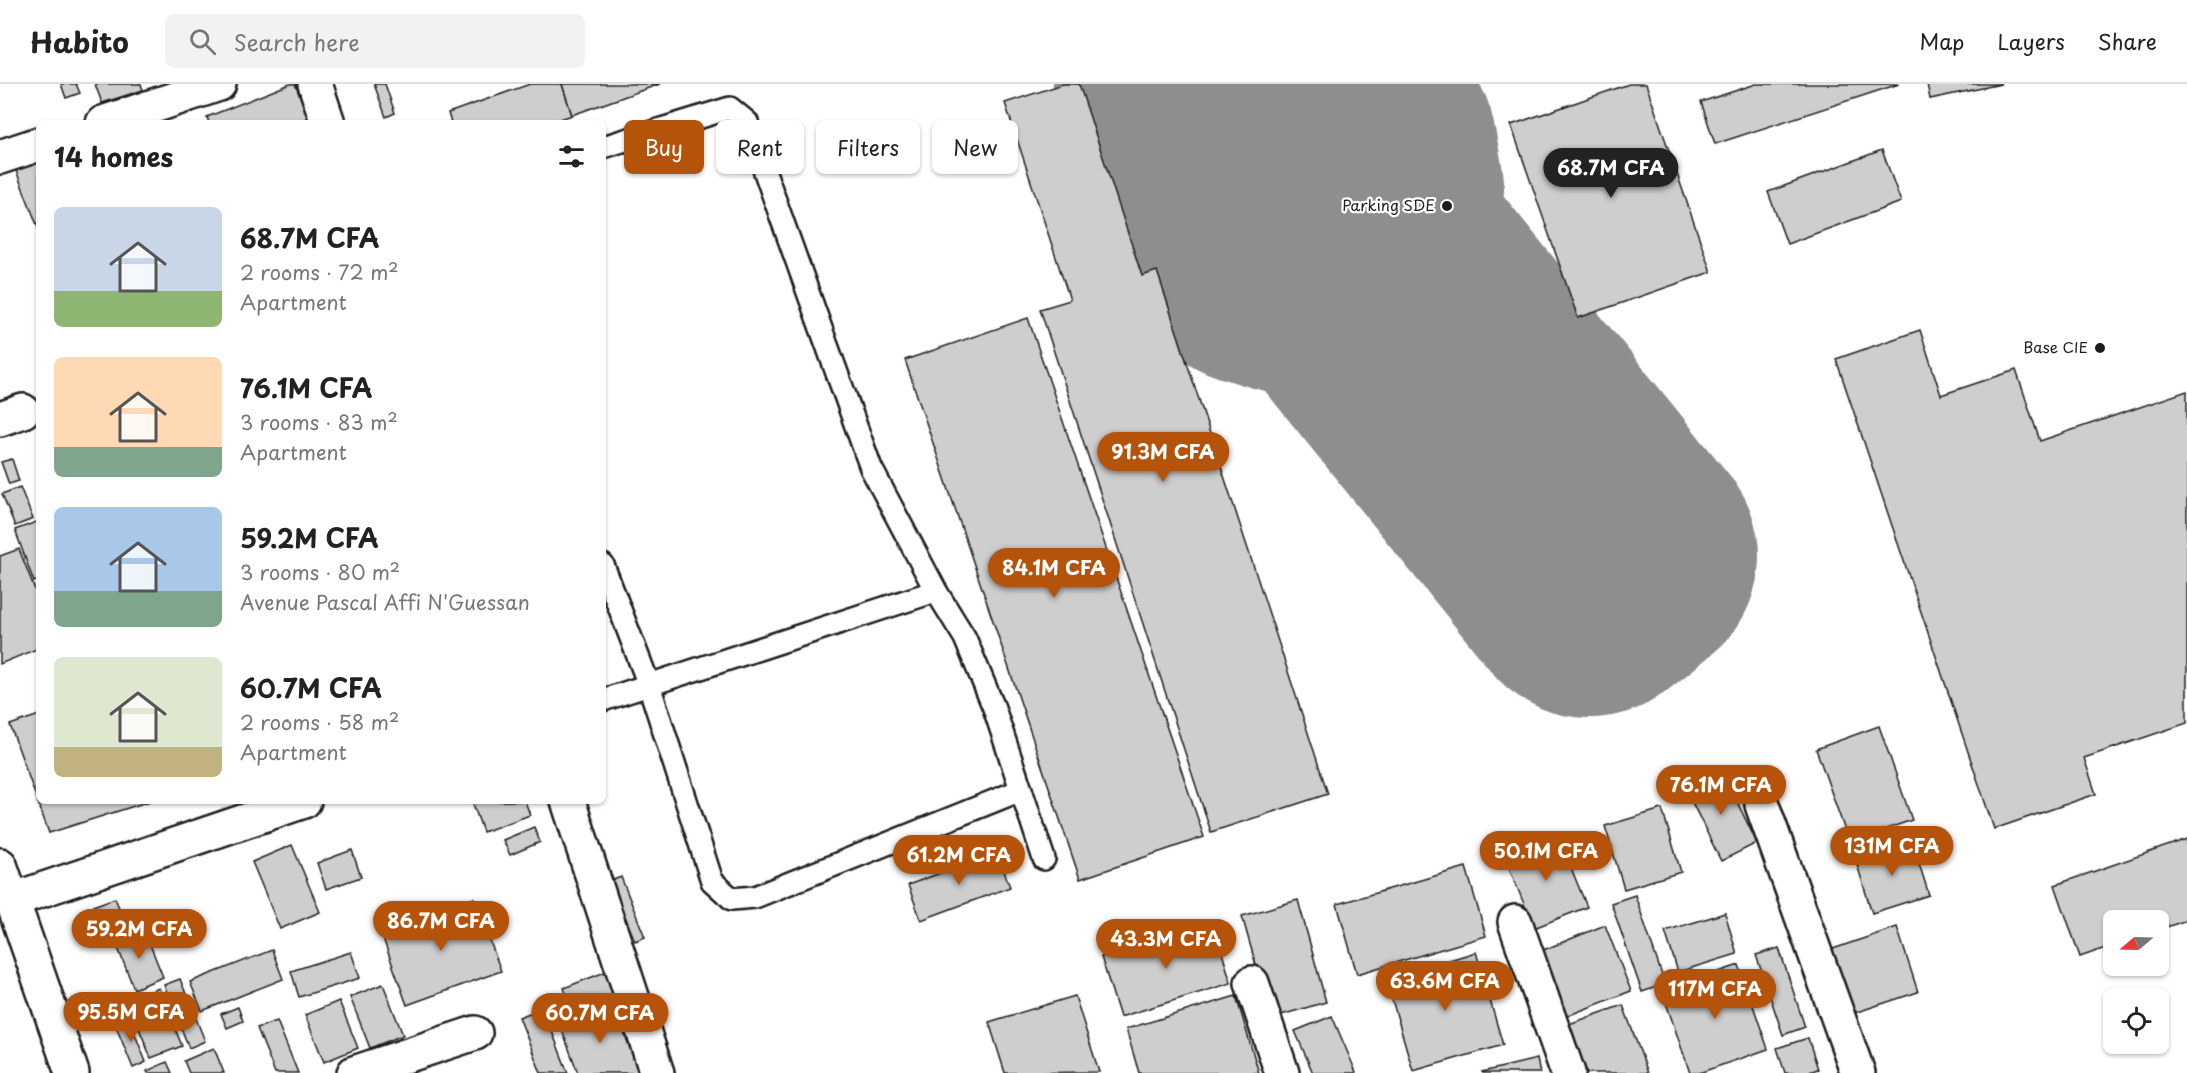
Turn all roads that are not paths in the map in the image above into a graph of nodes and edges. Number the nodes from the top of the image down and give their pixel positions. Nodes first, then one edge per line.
1 (219, 84) edge
2 (315, 84) edge
3 (113, 120) edge
4 (327, 120) edge
5 (36, 145) edge
6 (606, 146) edge
7 (0, 157) edge
8 (606, 573) edge
9 (936, 591) junction
10 (650, 685) junction
11 (606, 699) edge
12 (1021, 790) junction
13 (295, 804) edge
14 (569, 804) edge
15 (1762, 805) dead end
16 (1044, 859) dead end
17 (0, 865) edge
18 (6, 902) edge
19 (1515, 922) dead end
20 (1252, 983) dead end
21 (475, 1032) dead end
22 (71, 1073) edge
23 (354, 1073) edge
24 (657, 1073) edge
25 (1282, 1073) edge
26 (1568, 1073) edge
27 (1858, 1073) edge

1 - 3 street
2 - 4 street
5 - 7 street
6 - 9 lane
8 - 10 lane
9 - 10 lane
9 - 12 lane
10 - 11 lane
10 - 12 lane
12 - 16 lane
13 - 18 street
14 - 24 street
15 - 27 street
17 - 18 street
18 - 22 street
19 - 26 street
20 - 25 street
21 - 23 street

